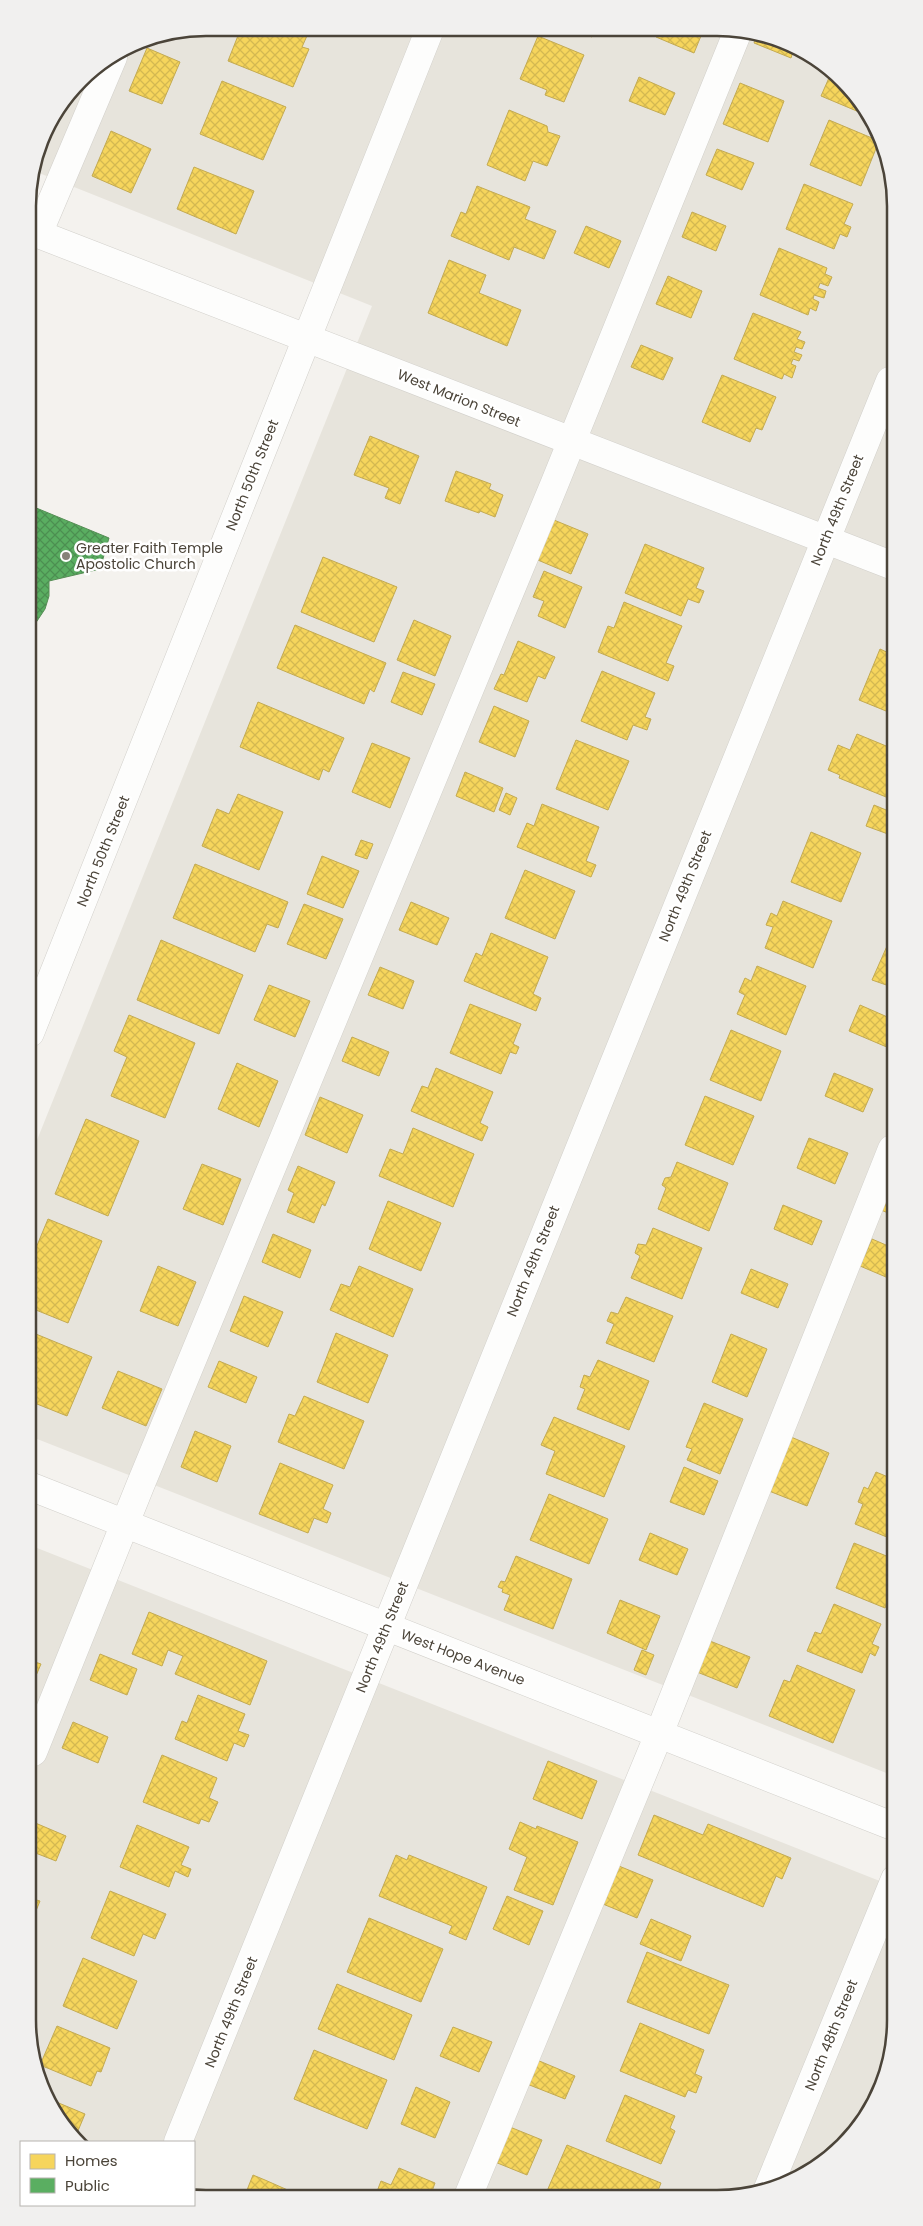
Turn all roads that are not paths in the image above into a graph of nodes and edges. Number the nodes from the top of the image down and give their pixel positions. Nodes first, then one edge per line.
1 (427, 36) edge
2 (735, 38) edge
3 (108, 68) edge
4 (37, 223) edge
5 (37, 234) edge
6 (307, 338) junction
7 (887, 389) edge
8 (571, 442) junction
9 (825, 540) junction
10 (887, 563) edge
11 (37, 1017) edge
12 (886, 1163) edge
13 (36, 1489) edge
14 (124, 1524) junction
15 (386, 1627) junction
16 (659, 1734) junction
17 (36, 1744) edge
18 (886, 1824) edge
19 (886, 1901) edge
20 (178, 2141) edge
21 (771, 2181) edge
22 (471, 2190) edge

1 - 6 street, North 50th Street
2 - 8 street
3 - 4 street
5 - 6 street, West Marion Street
6 - 8 street, West Marion Street
6 - 11 street, North 50th Street
7 - 9 street, North 49th Street
8 - 9 street, West Marion Street
8 - 14 street
9 - 10 street, West Marion Street
9 - 15 street, North 49th Street
12 - 16 street
13 - 14 street, West Hope Avenue
14 - 15 street, West Hope Avenue
14 - 17 street
15 - 16 street, West Hope Avenue
15 - 20 street, North 49th Street
16 - 18 street, West Hope Avenue
16 - 22 street
19 - 21 street, North 48th Street

